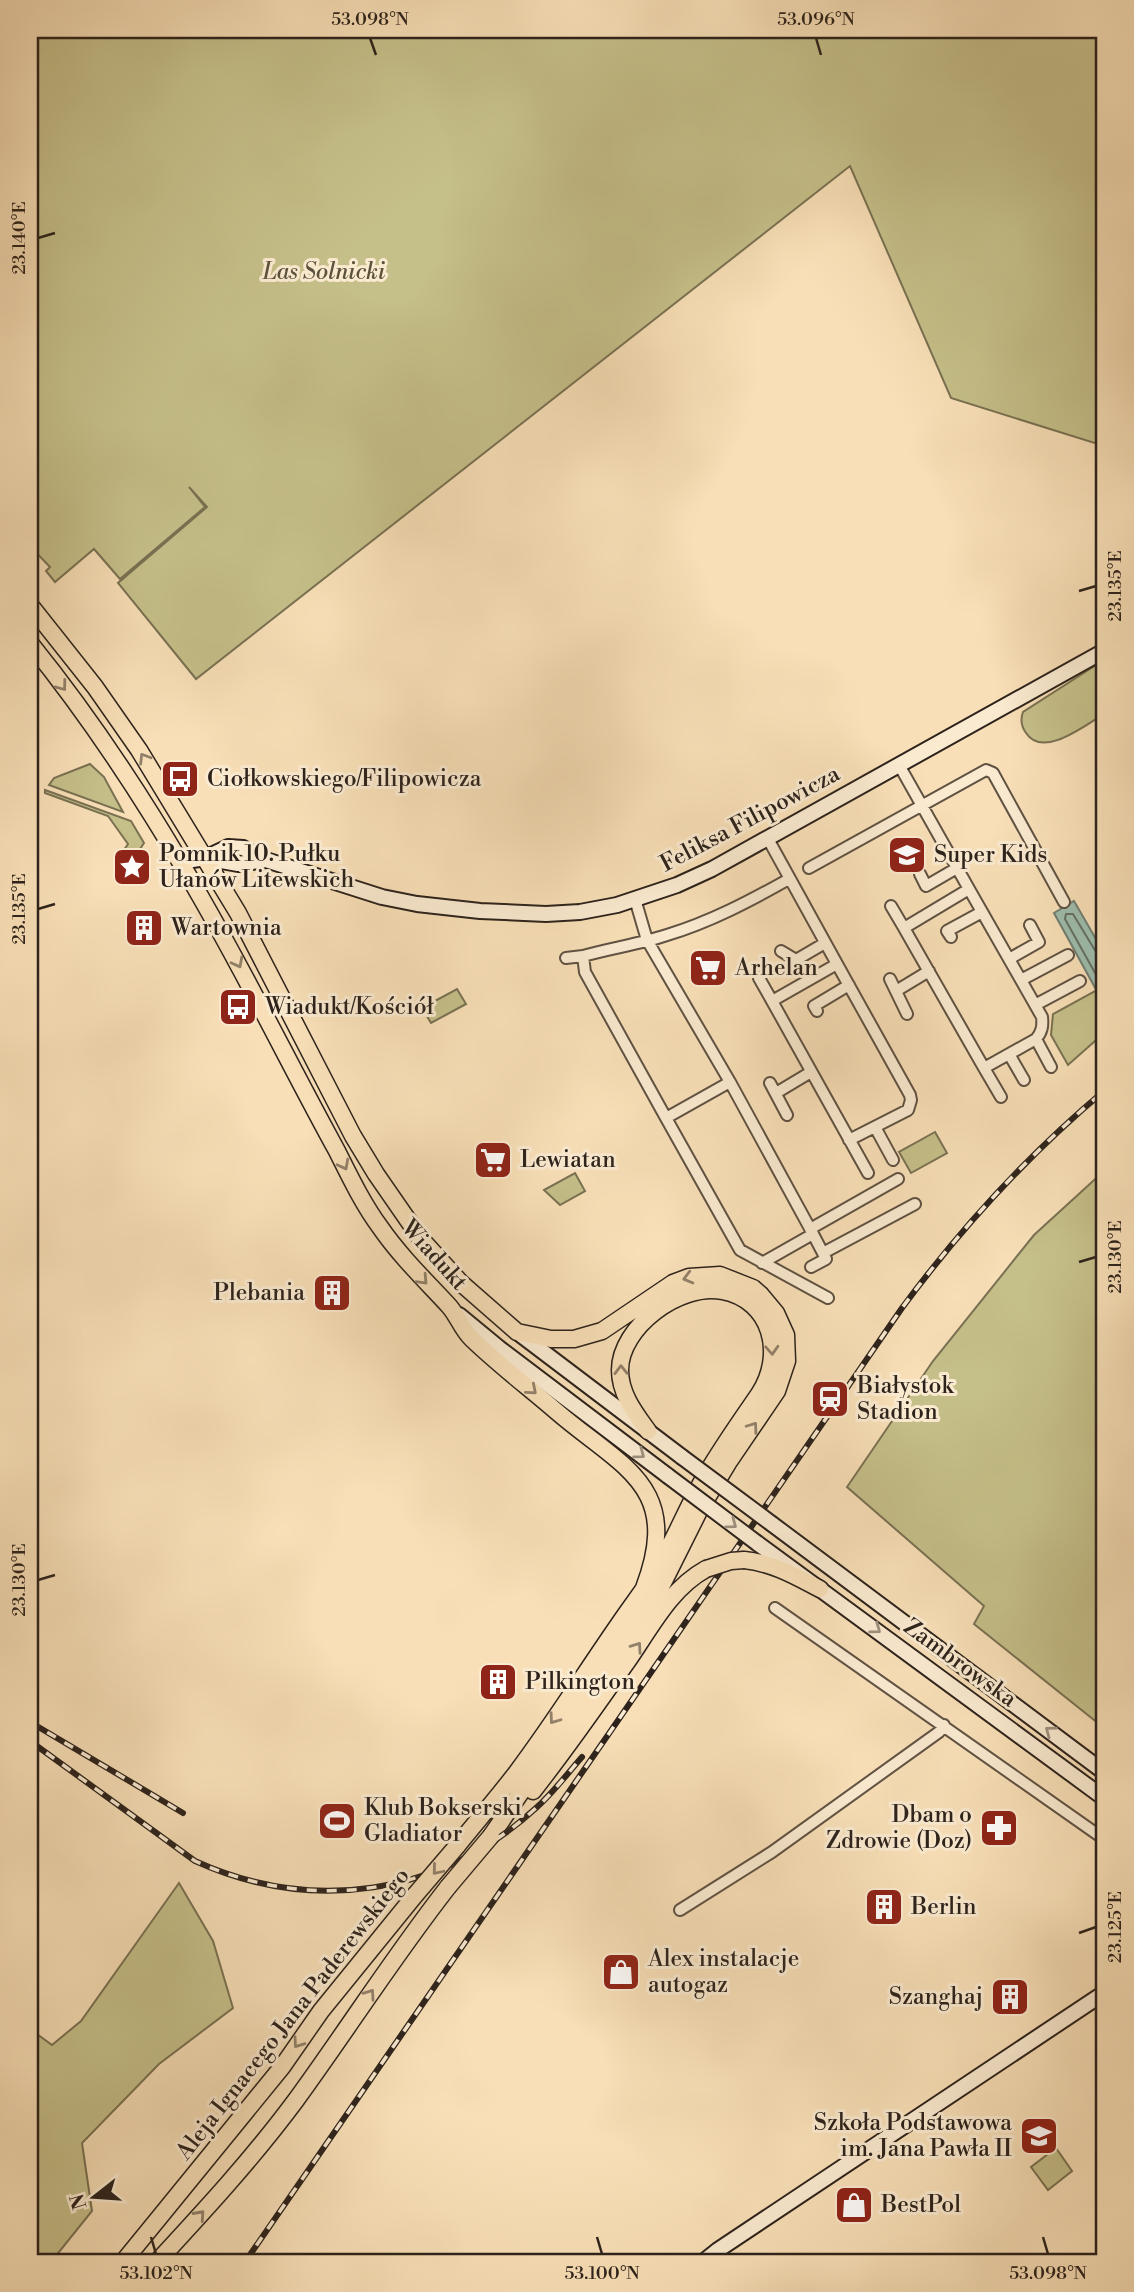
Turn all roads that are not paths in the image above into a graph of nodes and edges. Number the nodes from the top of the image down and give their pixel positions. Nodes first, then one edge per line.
1 (30, 605) edge
2 (30, 643) edge
3 (1104, 651) edge
4 (899, 765) junction
5 (922, 805) junction
6 (768, 839) junction
7 (205, 858) junction
8 (180, 862) junction
9 (809, 868) dead end
10 (957, 869) junction
11 (920, 874) dead end
12 (789, 879) junction
13 (969, 889) junction
14 (635, 900) junction
15 (1063, 902) dead end
16 (891, 906) dead end
17 (982, 912) junction
18 (1030, 925) dead end
19 (904, 928) junction
20 (951, 937) dead end
21 (647, 940) junction
22 (825, 943) junction
23 (781, 950) dead end
24 (1068, 955) dead end
25 (583, 956) junction
26 (566, 958) dead end
27 (1009, 959) junction
28 (837, 964) junction
29 (929, 971) junction
30 (759, 978) dead end
31 (890, 979) dead end
32 (1021, 980) junction
33 (1080, 981) dead end
34 (849, 985) junction
35 (896, 990) junction
36 (772, 1001) junction
37 (1035, 1005) junction
38 (817, 1011) dead end
39 (907, 1014) dead end
40 (1036, 1038) junction
41 (1009, 1054) junction
42 (1051, 1067) dead end
43 (984, 1068) junction
44 (811, 1072) junction
45 (1024, 1080) dead end
46 (730, 1082) junction
47 (1001, 1097) dead end
48 (787, 1115) dead end
49 (666, 1118) junction
50 (875, 1127) junction
51 (849, 1140) junction
52 (893, 1160) dead end
53 (868, 1173) dead end
54 (898, 1180) dead end
55 (915, 1204) dead end
56 (811, 1231) junction
57 (823, 1253) junction
58 (762, 1263) junction
59 (811, 1267) dead end
60 (828, 1298) dead end
61 (450, 1307) junction
62 (517, 1332) junction
63 (648, 1431) junction
64 (799, 1544) joint
65 (788, 1564) joint
66 (644, 1588) junction
67 (820, 1589) junction
68 (775, 1608) dead end
69 (944, 1725) junction
70 (1104, 1772) edge
71 (1104, 1798) edge
72 (491, 1836) junction
73 (1104, 1839) edge
74 (680, 1910) dead end
75 (1104, 1993) edge
76 (123, 2262) edge
77 (157, 2262) edge
78 (703, 2262) edge

7 -> 1 main road, Wiadukt
2 -> 8 main road, Wiadukt
3 - 4 main road, Feliksa Filipowicza
4 - 5 street
4 - 6 main road, Feliksa Filipowicza
5 - 9 street
5 - 10 street
5 - 15 street
6 - 12 street
6 - 14 main road, Feliksa Filipowicza
7 - 8 main road, Feliksa Filipowicza
7 - 14 main road, Feliksa Filipowicza
7 - 62 main road, Wiadukt
8 -> 61 main road, Wiadukt
10 - 11 street
10 - 13 street
12 - 21 street
12 - 22 street
13 - 17 street
13 - 19 street
14 - 21 street
16 - 19 street
17 - 20 street
17 - 27 street
18 - 27 street
19 - 29 street
21 - 25 street
21 - 46 street
22 - 23 street
22 - 28 street
24 - 32 street
25 - 26 street
25 - 49 street
27 - 32 street
28 - 34 street
28 - 36 street
29 - 35 street
29 - 43 street
30 - 36 street
31 - 35 street
32 - 37 street
33 - 37 street
34 - 38 street
34 - 50 street
35 - 39 street
36 - 44 street
37 - 40 street
40 - 41 street
40 - 42 street
41 - 43 street
41 - 45 street
43 - 47 street
44 - 48 street
44 - 51 street
46 - 49 street
46 - 56 street
49 - 58 street
50 - 51 street
50 - 52 street
51 - 53 street
54 - 56 street
55 - 57 street
56 - 57 street
56 - 58 street
57 - 59 street
58 - 60 street
61 -> 65 main road, Wiadukt, bridge
61 -> 66 main road
62 - 63 main road, Wiadukt
72 -> 62 main road
63 - 64 main road, Wiadukt, bridge
63 -> 66 main road
70 -> 64 main road, Zambrowska
65 - 67 main road, Zambrowska
66 -> 76 main road, Aleja Ignacego Jana Paderewskiego, bridge
67 -> 71 main road, Zambrowska
72 -> 67 main road, bridge
68 - 69 street
69 - 73 street
69 - 74 street
77 -> 72 main road, Aleja Ignacego Jana Paderewskiego, bridge
75 - 78 main road

